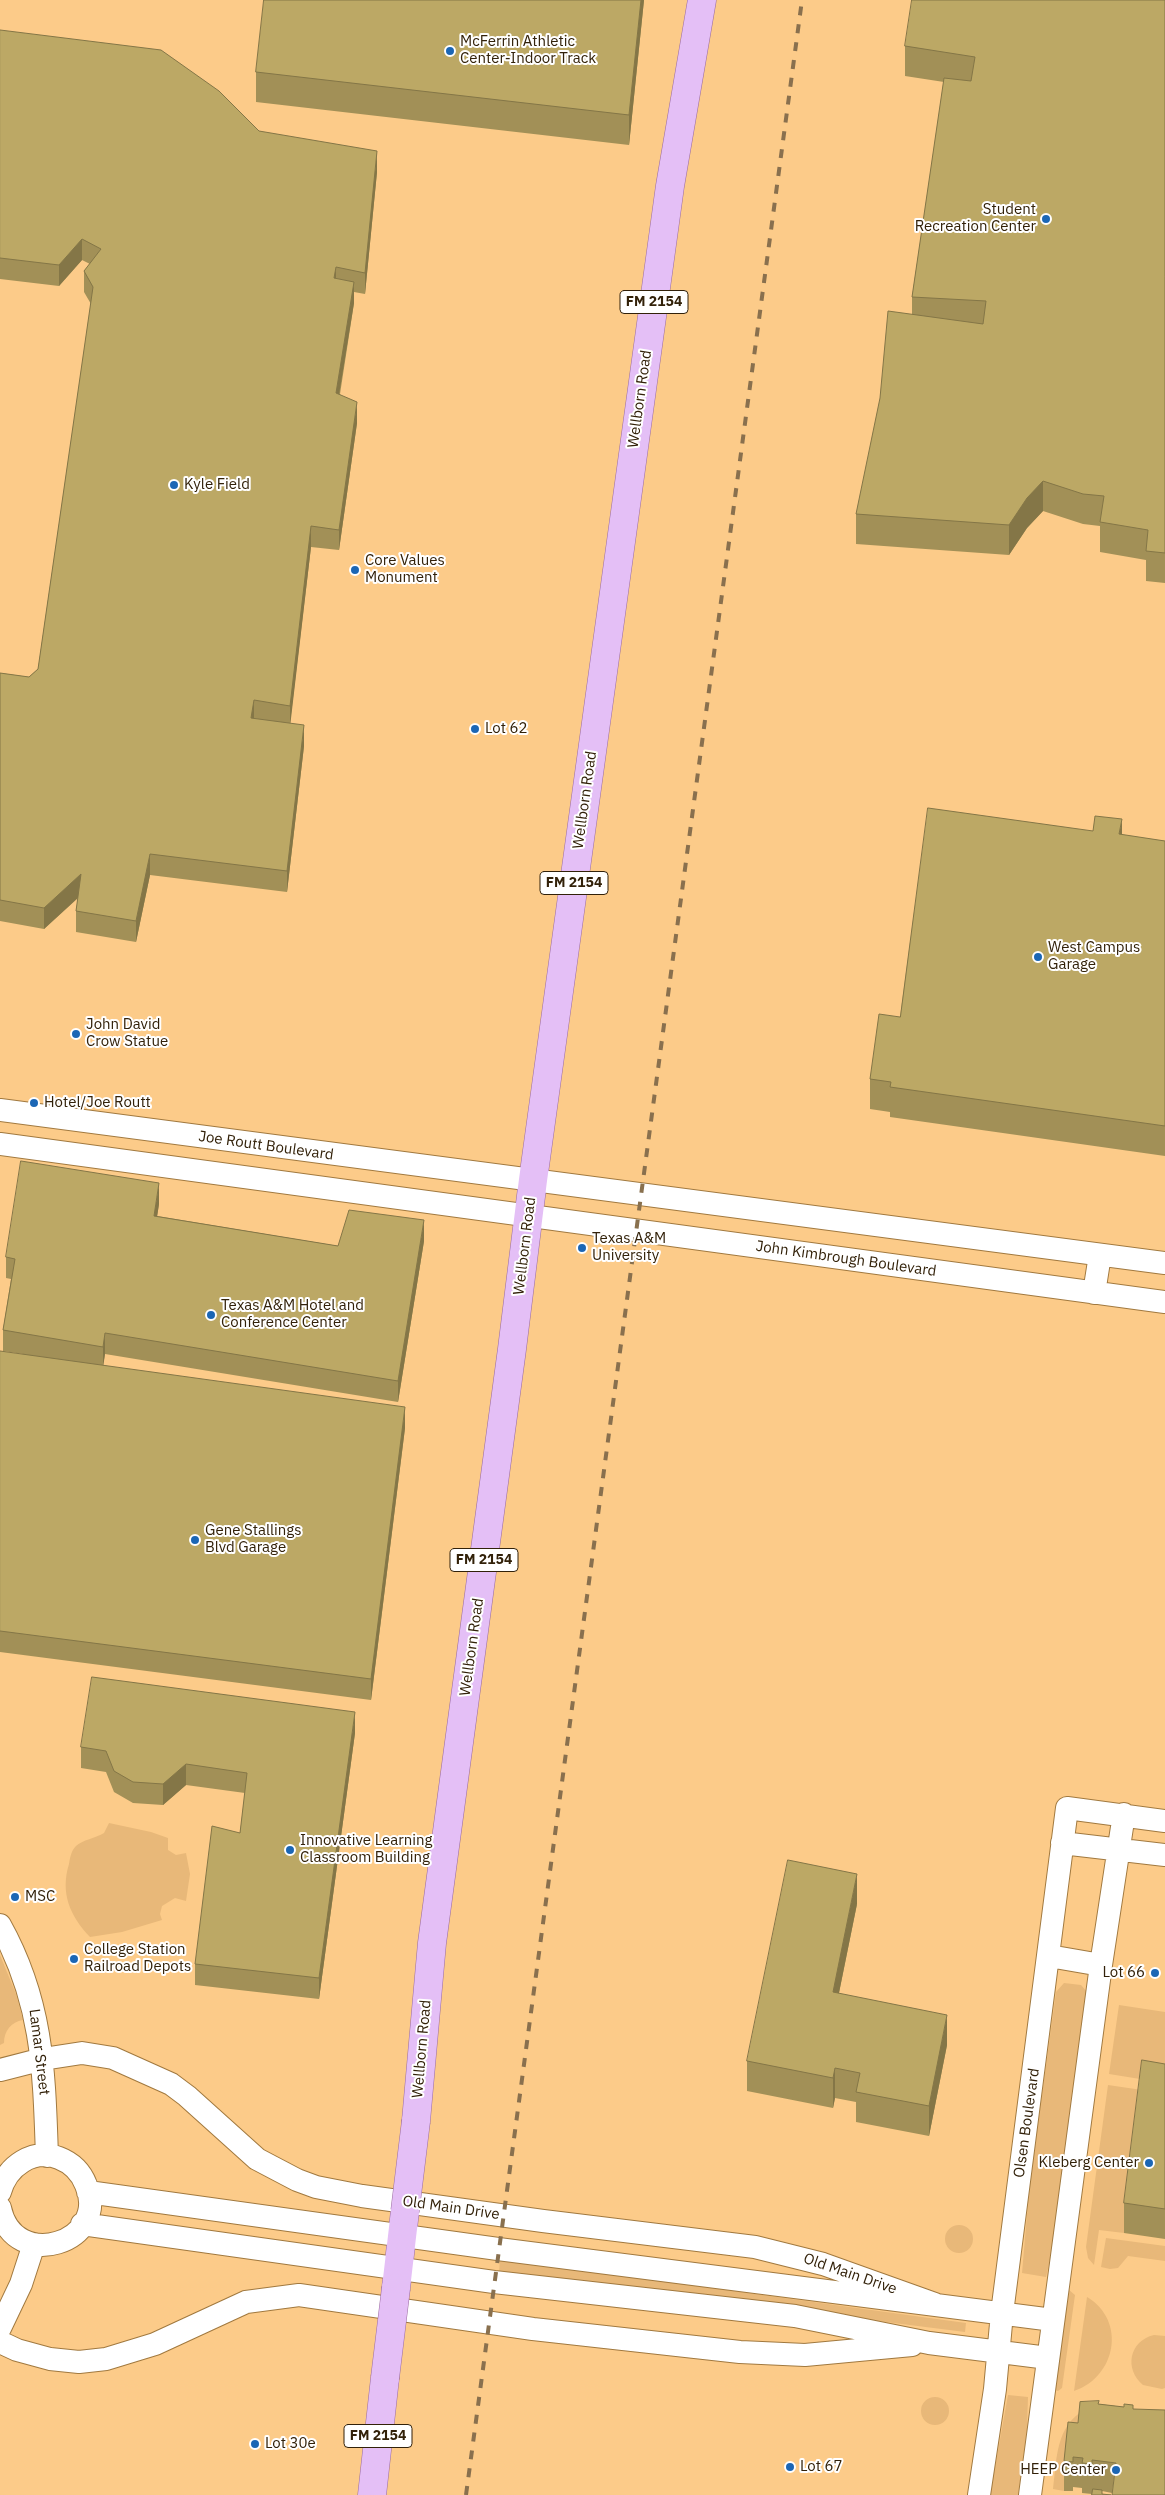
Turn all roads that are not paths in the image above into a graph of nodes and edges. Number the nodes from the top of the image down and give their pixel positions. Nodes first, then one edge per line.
1 (702, 0) edge
2 (0, 1110) edge
3 (211, 1138) junction
4 (0, 1144) edge
5 (338, 1156) junction
6 (208, 1173) junction
7 (532, 1180) junction
8 (333, 1189) junction
9 (528, 1214) junction
10 (1100, 1255) junction
11 (1165, 1263) edge
12 (1094, 1293) junction
13 (1165, 1302) edge
14 (1124, 1814) junction
15 (1165, 1821) edge
16 (1062, 1843) junction
17 (1120, 1849) junction
18 (1165, 1854) edge
19 (0, 1925) edge
20 (1049, 1956) junction
21 (1101, 1965) junction
22 (43, 2059) junction
23 (0, 2070) edge
24 (47, 2156) junction
25 (1, 2187) edge
26 (88, 2192) junction
27 (0, 2208) edge
28 (403, 2223) junction
29 (82, 2224) junction
30 (34, 2244) junction
31 (397, 2278) junction
32 (935, 2304) junction
33 (1002, 2313) junction
34 (1053, 2320) junction
35 (0, 2328) edge
36 (0, 2342) edge
37 (929, 2343) junction
38 (998, 2352) junction
39 (1048, 2358) junction
40 (372, 2495) edge
41 (978, 2495) edge
42 (1030, 2495) edge

1 - 7 main road, Wellborn Road / FM 2154
2 - 3 street, Joe Routt Boulevard
3 - 5 street, Joe Routt Boulevard
3 - 6 street
4 - 6 street
5 - 7 street, Joe Routt Boulevard
5 - 8 street
6 - 8 street
7 - 9 main road, Wellborn Road / FM 2154
7 - 10 street
8 - 9 street
9 - 12 street, John Kimbrough Boulevard
9 - 28 main road, Wellborn Road / FM 2154, bridge
10 - 11 street
10 - 12 street
12 - 13 street, John Kimbrough Boulevard
14 - 15 street, Olsen Boulevard
14 - 16 street, Olsen Boulevard
14 - 17 street
16 - 17 street
16 - 20 street, Olsen Boulevard
17 - 18 street
17 - 21 street
19 - 22 street, Lamar Street
20 - 21 street
20 - 33 street, Olsen Boulevard
21 - 34 street
22 - 23 street, Old Main Drive
22 - 24 street, Lamar Street
22 - 32 street, Old Main Drive
24 - 25 street
24 - 26 street
26 - 28 street, Old Main Drive
26 - 29 street
27 - 30 street
28 - 31 main road, Wellborn Road / FM 2154
28 - 32 street, Old Main Drive
29 - 30 street
29 - 31 street
30 - 35 street
31 - 37 street
31 - 40 main road, Wellborn Road / FM 2154, bridge
32 - 33 street, Old Main Drive
33 - 34 street, Old Main Drive
33 - 38 street, Olsen Boulevard
34 - 39 street
36 - 37 street
37 - 38 street
38 - 39 street
38 - 41 street, Olsen Boulevard
39 - 42 street

